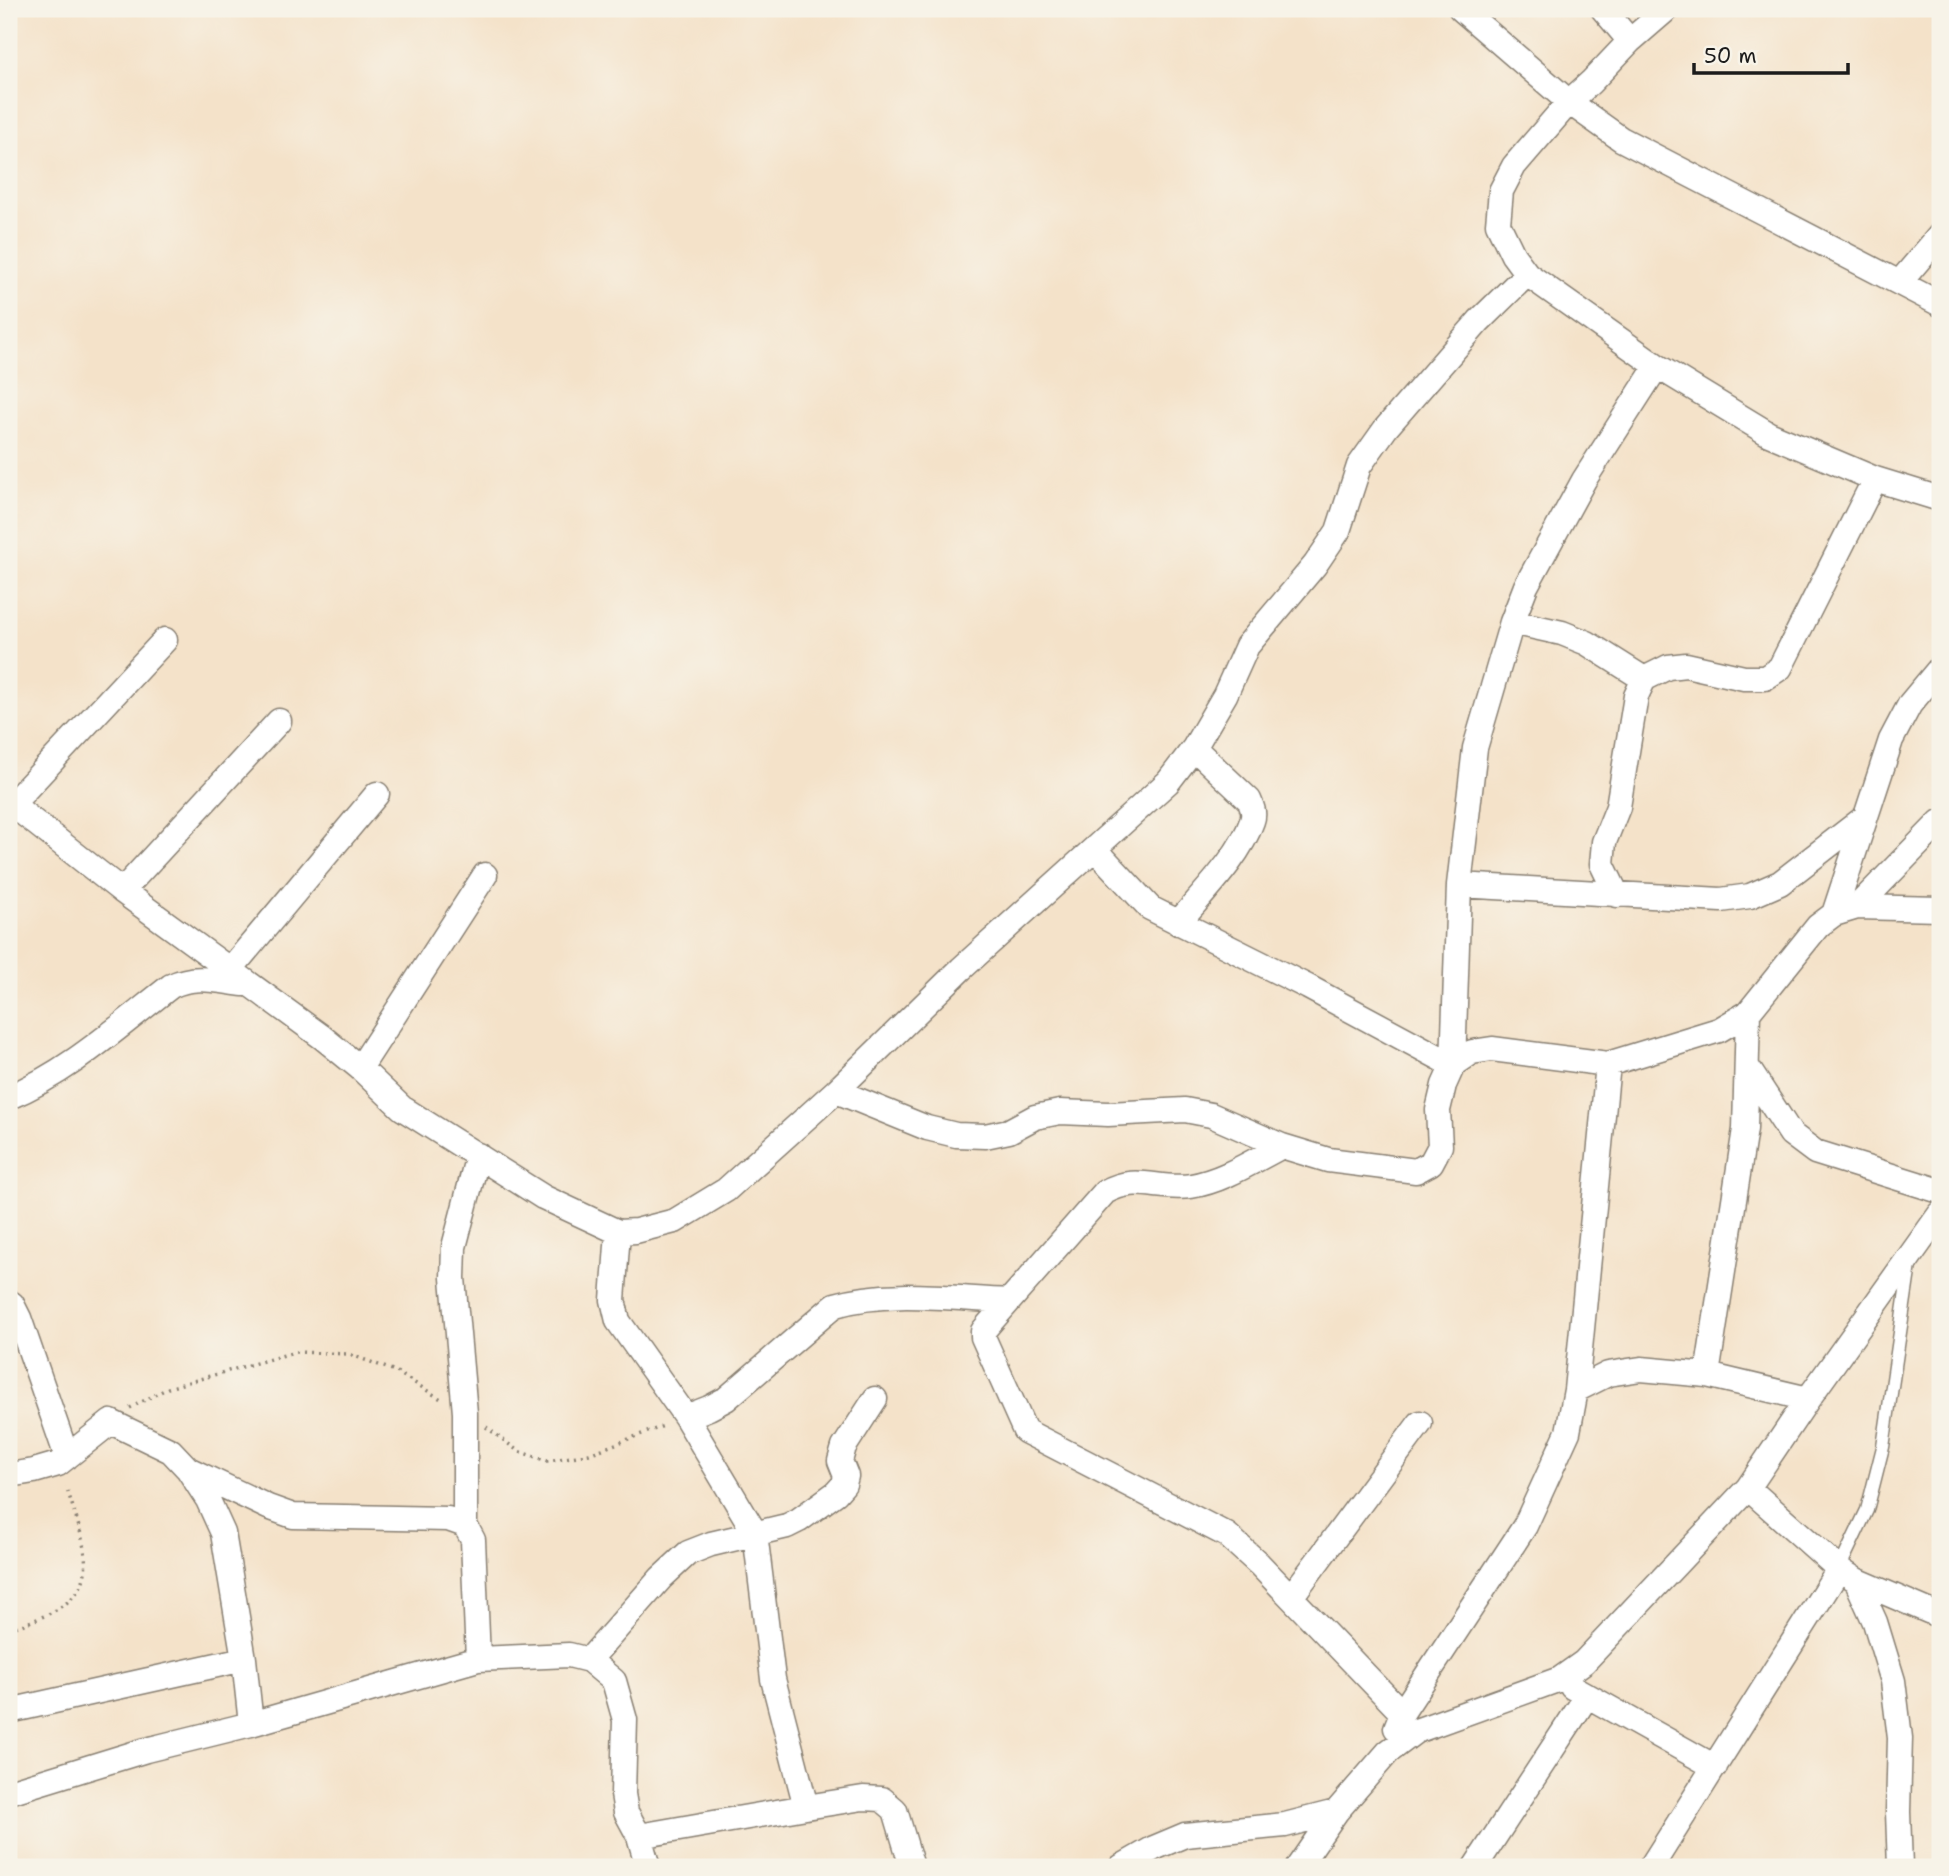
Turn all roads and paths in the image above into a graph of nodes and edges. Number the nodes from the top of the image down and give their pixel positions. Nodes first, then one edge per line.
1 (1461, 9) edge
2 (1603, 9) edge
3 (1667, 9) edge
4 (1630, 41) junction
5 (1569, 102) junction
6 (1940, 235) edge
7 (1527, 274) junction
8 (1900, 282) junction
9 (1940, 304) edge
10 (1657, 366) junction
11 (1875, 479) junction
12 (1940, 499) edge
13 (1512, 622) junction
14 (166, 640) dead end
15 (1940, 668) edge
16 (1644, 679) junction
17 (279, 721) dead end
18 (1194, 748) junction
19 (377, 794) dead end
20 (10, 803) edge
21 (1864, 818) junction
22 (1940, 822) edge
23 (1095, 849) junction
24 (485, 875) dead end
25 (1459, 885) junction
26 (122, 891) junction
27 (1617, 895) junction
28 (1940, 909) edge
29 (1845, 911) junction
30 (1178, 923) junction
31 (239, 978) junction
32 (1748, 1013) junction
33 (1608, 1064) junction
34 (1453, 1065) junction
35 (1748, 1068) junction
36 (360, 1069) junction
37 (836, 1091) junction
38 (9, 1097) edge
39 (1282, 1146) junction
40 (478, 1155) junction
41 (1940, 1191) edge
42 (1940, 1214) edge
43 (618, 1232) junction
44 (1912, 1254) junction
45 (1009, 1301) junction
46 (9, 1302) edge
47 (1707, 1375) junction
48 (1576, 1390) junction
49 (875, 1399) dead end
50 (1808, 1399) junction
51 (465, 1413) junction
52 (686, 1417) junction
53 (111, 1422) junction
54 (1420, 1423) dead end
55 (63, 1460) junction
56 (188, 1469) junction
57 (9, 1475) edge
58 (1748, 1488) junction
59 (465, 1525) junction
60 (754, 1533) junction
61 (1848, 1575) junction
62 (1291, 1597) junction
63 (1940, 1616) edge
64 (9, 1629) edge
65 (244, 1659) junction
66 (478, 1659) junction
67 (589, 1660) junction
68 (1560, 1679) junction
69 (1587, 1696) junction
70 (9, 1711) edge
71 (1402, 1713) junction
72 (251, 1724) junction
73 (1388, 1752) junction
74 (1715, 1767) junction
75 (9, 1792) edge
76 (806, 1807) junction
77 (1336, 1812) junction
78 (639, 1836) junction
79 (1898, 1866) edge
80 (648, 1867) edge
81 (912, 1867) edge
82 (1121, 1867) edge
83 (1298, 1867) edge
84 (1475, 1867) edge
85 (1651, 1867) edge

1 - 5 street
2 - 4 street
3 - 4 street
4 - 5 street
5 - 7 street
5 - 8 street
6 - 8 street
7 - 10 street
7 - 18 street
8 - 9 street
10 - 11 street
10 - 13 street
11 - 12 street
11 - 16 street
13 - 16 street
13 - 25 street
14 - 20 street
15 - 21 street
16 - 27 street
17 - 26 street
18 - 23 street
18 - 30 street
19 - 31 street
20 - 26 street
21 - 27 street
21 - 29 street
22 - 29 street
23 - 30 street
23 - 37 street
24 - 36 street
25 - 27 street
25 - 34 street
26 - 31 street
28 - 29 street
29 - 32 street
30 - 34 street
31 - 36 street
31 - 38 street
32 - 33 street
32 - 35 street
33 - 34 street
33 - 48 street
34 - 39 street
35 - 41 street
35 - 47 street
36 - 40 street
37 - 39 street
37 - 43 street
39 - 45 street
40 - 43 street
40 - 51 street
42 - 44 street
43 - 52 street
44 - 50 street
44 - 61 lane
45 - 52 street
45 - 62 street
46 - 55 street
47 - 48 street
47 - 50 street
48 - 71 street
49 - 60 street
50 - 58 street
51 - 52 path
51 - 53 path
51 - 59 street
52 - 60 street
53 - 55 street
53 - 56 street
54 - 62 street
55 - 57 street
55 - 64 path
56 - 59 street
56 - 65 street
58 - 61 street
58 - 68 street
59 - 66 street
60 - 67 street
60 - 76 street
61 - 63 street
61 - 74 street
61 - 79 street
62 - 71 street
65 - 70 street
65 - 72 street
66 - 67 street
66 - 72 street
67 - 78 street
68 - 69 street
68 - 73 street
69 - 74 street
69 - 84 street
71 - 73 street
72 - 75 street
73 - 77 street
74 - 85 street
76 - 78 street
76 - 81 street
77 - 82 street
77 - 83 street
78 - 80 street

